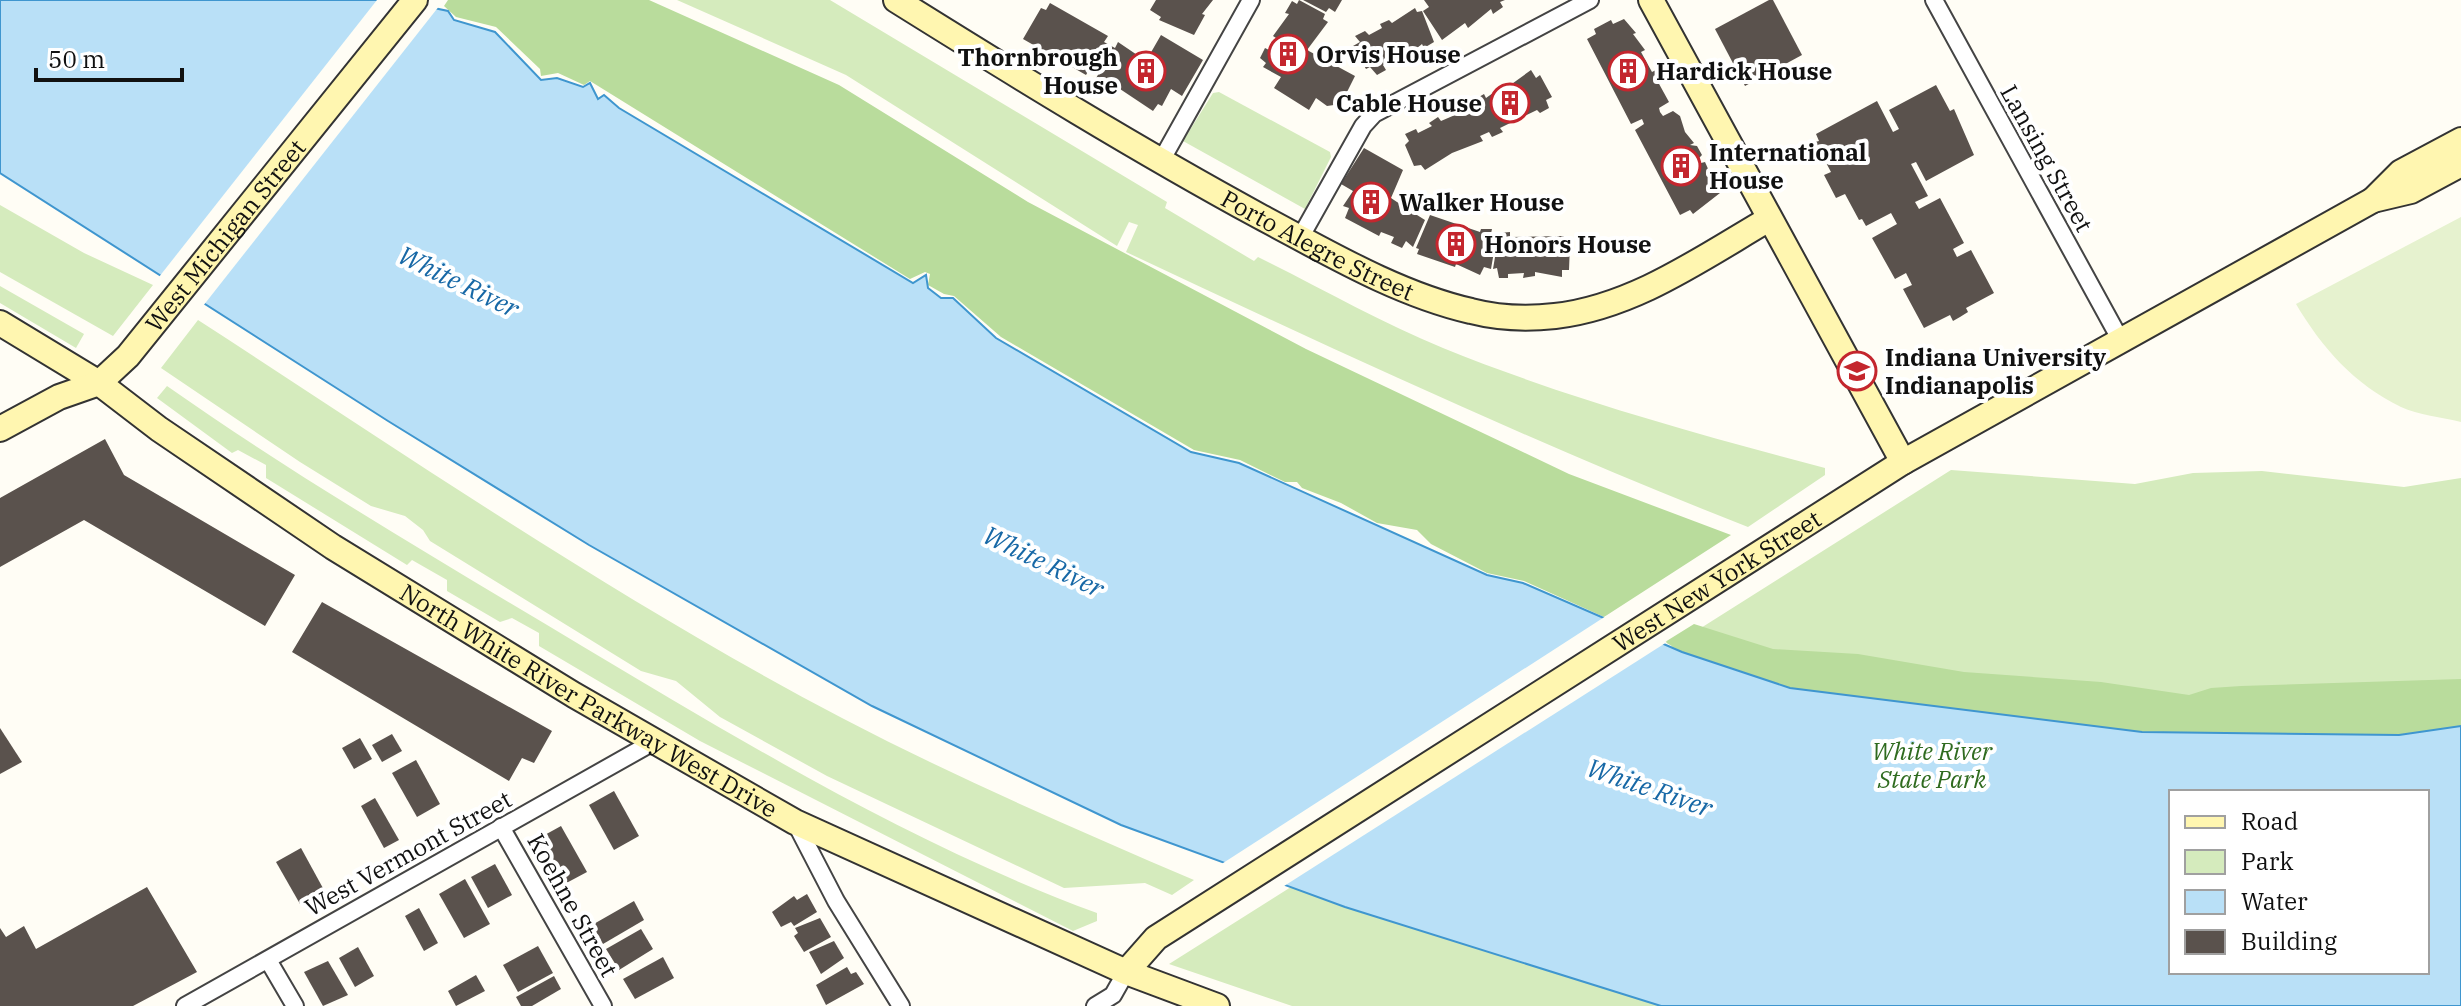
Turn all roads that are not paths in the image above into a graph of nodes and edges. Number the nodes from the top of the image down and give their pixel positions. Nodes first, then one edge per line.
1 (415, 0) edge
2 (896, 0) edge
3 (1251, 0) edge
4 (1590, 0) edge
5 (1651, 0) edge
6 (1934, 0) edge
7 (2461, 140) edge
8 (1161, 161) junction
9 (2461, 164) edge
10 (2373, 200) junction
11 (1769, 219) junction
12 (1300, 238) junction
13 (0, 323) edge
14 (2120, 339) junction
15 (99, 383) junction
16 (0, 429) edge
17 (1903, 462) junction
18 (655, 741) junction
19 (795, 822) junction
20 (501, 827) junction
21 (268, 960) junction
22 (1126, 972) junction
23 (185, 1006) edge
24 (295, 1006) edge
25 (603, 1006) edge
26 (901, 1006) edge
27 (1095, 1006) edge
28 (1217, 1006) edge

1 - 15 main road, West Michigan Street
2 - 8 main road, Porto Alegre Street
3 - 8 street
4 - 12 street
5 - 11 main road
6 - 14 street, Lansing Street
7 - 10 main road, West New York Street
8 - 12 main road, Porto Alegre Street
9 - 10 main road, West New York Street
10 - 14 main road, West New York Street
11 - 12 main road, Porto Alegre Street
11 - 17 main road
13 - 15 main road, North White River Parkway West Drive
14 - 17 main road, West New York Street
15 - 16 main road, West Michigan Street
15 - 18 main road, North White River Parkway West Drive
17 - 22 main road, West New York Street
18 - 19 main road, North White River Parkway West Drive
18 - 20 street, West Vermont Street
19 - 22 main road, North White River Parkway West Drive
19 - 26 street
20 - 21 street, West Vermont Street
20 - 25 street, Koehne Street
21 - 23 street, West Vermont Street
21 - 24 street
22 - 27 street, West New York Street
22 - 28 main road, North White River Parkway West Drive

